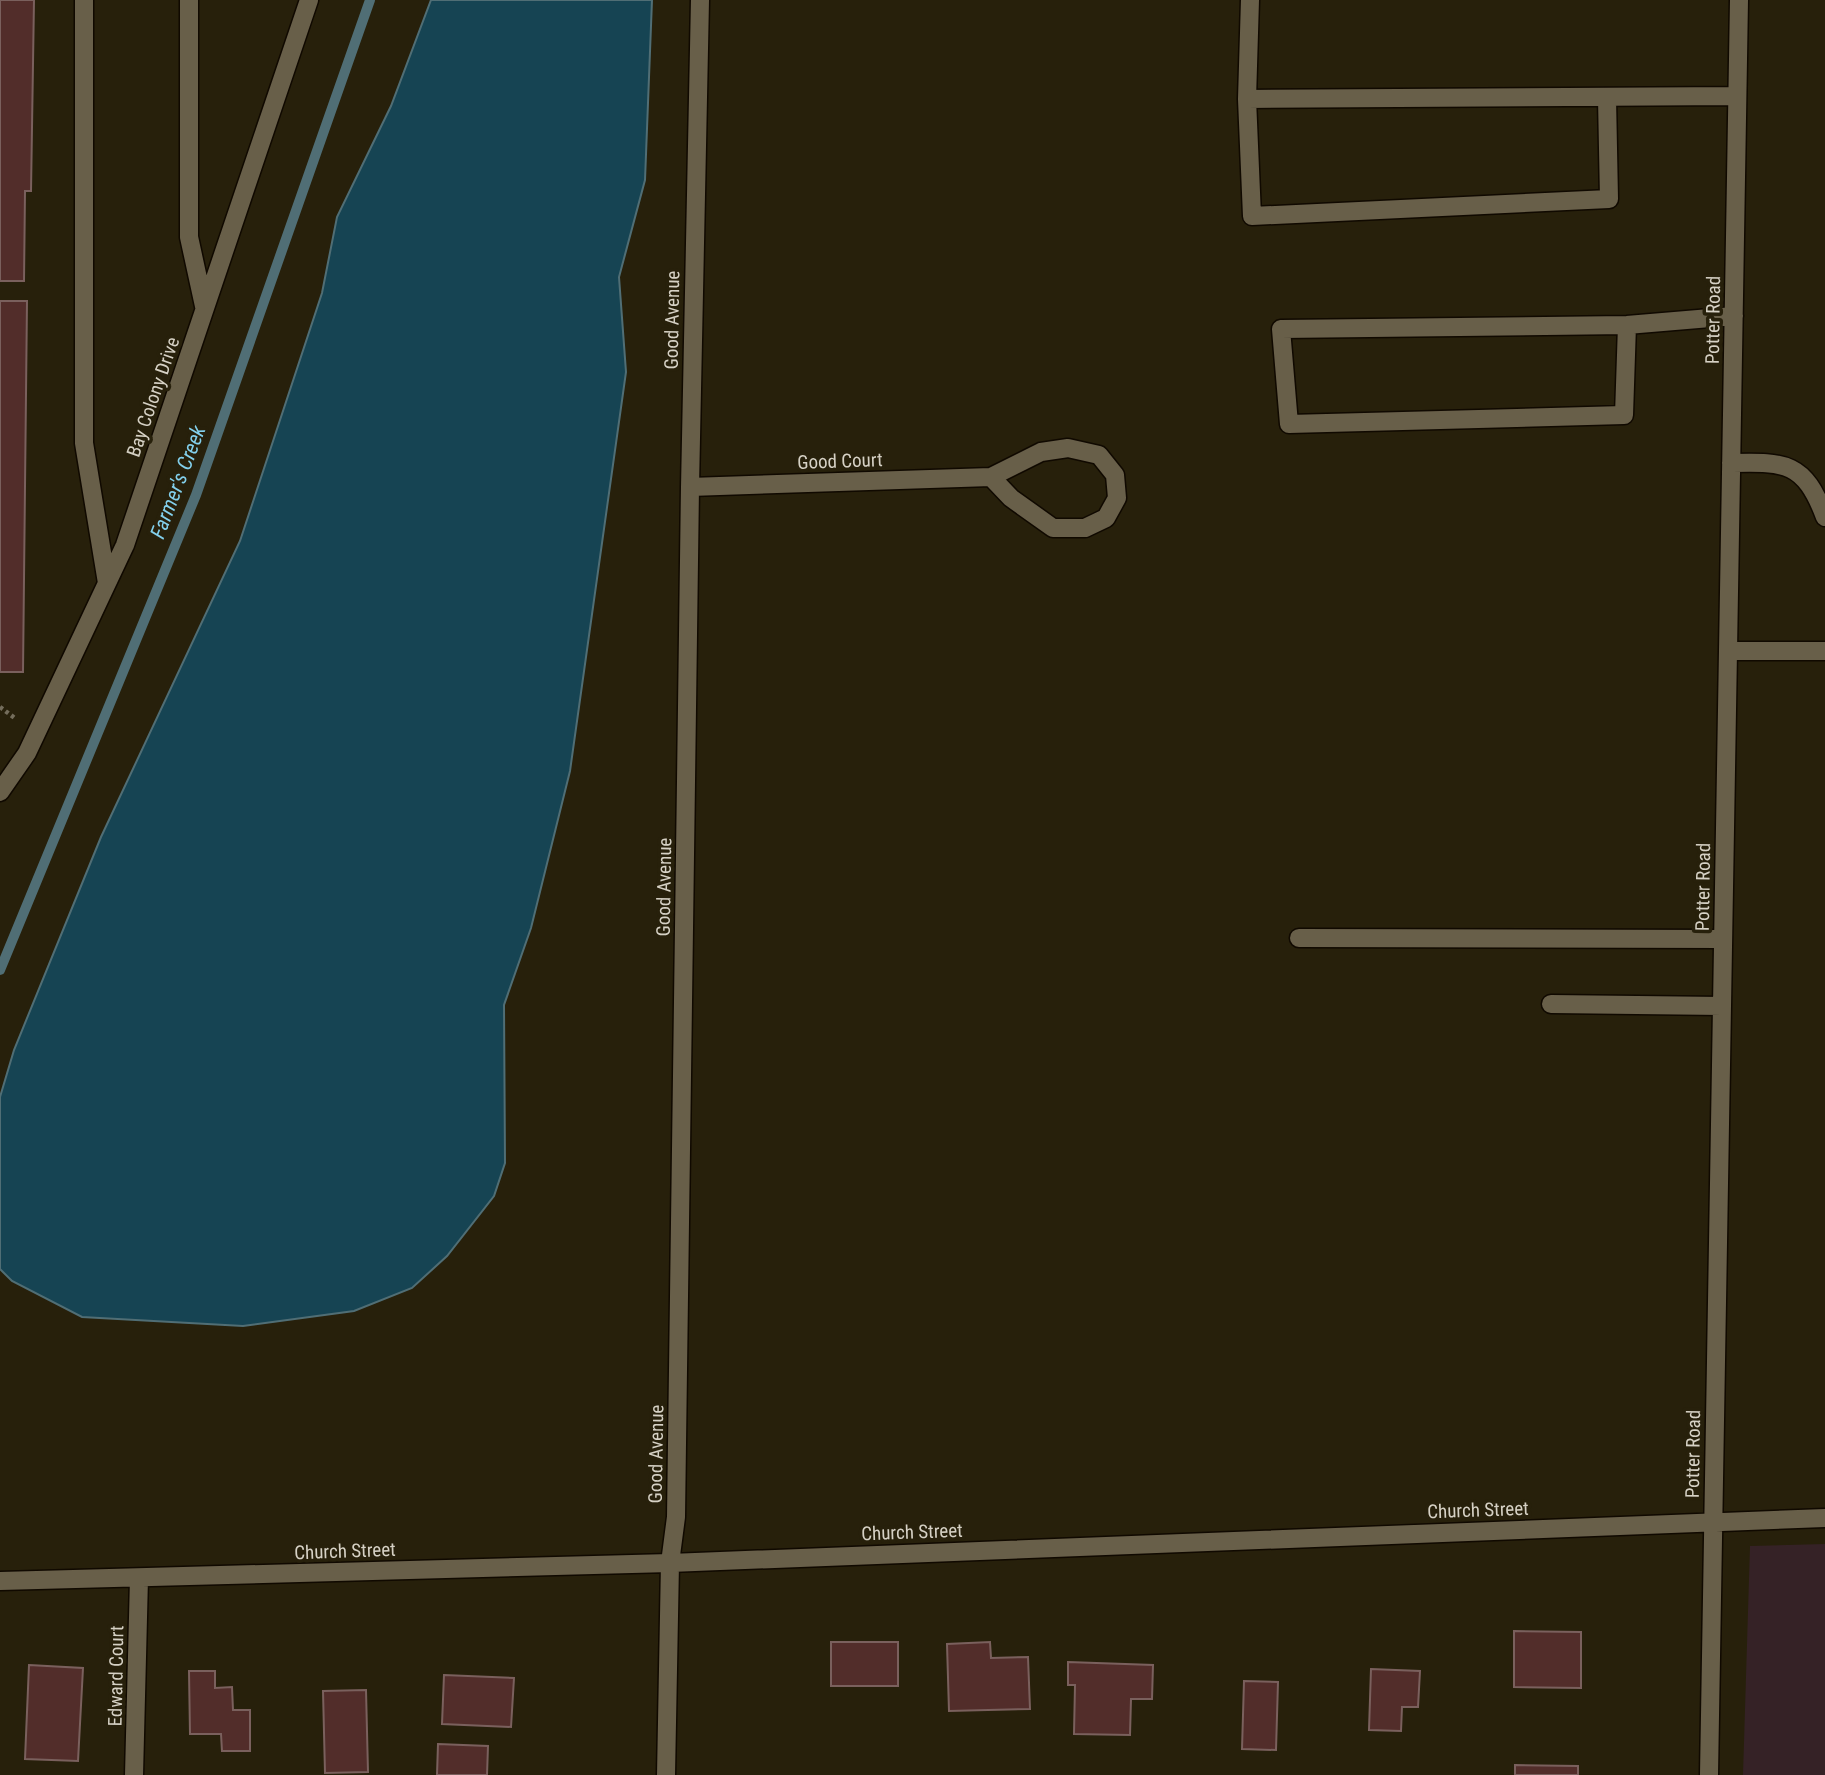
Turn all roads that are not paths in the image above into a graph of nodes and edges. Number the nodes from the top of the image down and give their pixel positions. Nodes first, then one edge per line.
1 (84, 0) edge
2 (189, 0) edge
3 (309, 0) edge
4 (700, 0) edge
5 (1250, 0) edge
6 (1739, 0) edge
7 (1737, 96) junction
8 (1607, 97) junction
9 (1247, 99) junction
10 (205, 309) junction
11 (1734, 316) junction
12 (1627, 325) junction
13 (1731, 463) junction
14 (991, 477) junction
15 (690, 487) junction
16 (1825, 517) edge
17 (107, 583) junction
18 (1728, 651) junction
19 (1825, 651) edge
20 (0, 792) edge
21 (1299, 938) dead end
22 (1723, 939) junction
23 (1550, 1004) dead end
24 (1722, 1006) junction
25 (1825, 1518) edge
26 (1713, 1522) junction
27 (670, 1563) junction
28 (139, 1578) junction
29 (0, 1581) edge
30 (135, 1775) edge
31 (666, 1775) edge
32 (1709, 1775) edge

1 - 17 street
2 - 10 street
3 - 10 street, Bay Colony Drive
4 - 15 street, Good Avenue
5 - 9 street
6 - 7 street, Potter Road
7 - 8 street
7 - 11 street, Potter Road
8 - 9 street
8 - 9 street
10 - 17 street, Bay Colony Drive
11 - 12 street
11 - 13 street, Potter Road
12 - 12 street
13 - 16 street
13 - 18 street, Potter Road
14 - 14 street, Good Court
14 - 15 street, Good Court
15 - 27 street, Good Avenue
17 - 20 street, Bay Colony Drive
18 - 19 street
18 - 22 street, Potter Road
21 - 22 street
22 - 24 street, Potter Road
23 - 24 street
24 - 26 street, Potter Road
25 - 26 street, Church Street
26 - 27 street, Church Street
26 - 32 street, Potter Road
27 - 28 street, Church Street
27 - 31 street, Good Avenue
28 - 29 street, Church Street
28 - 30 street, Edward Court

